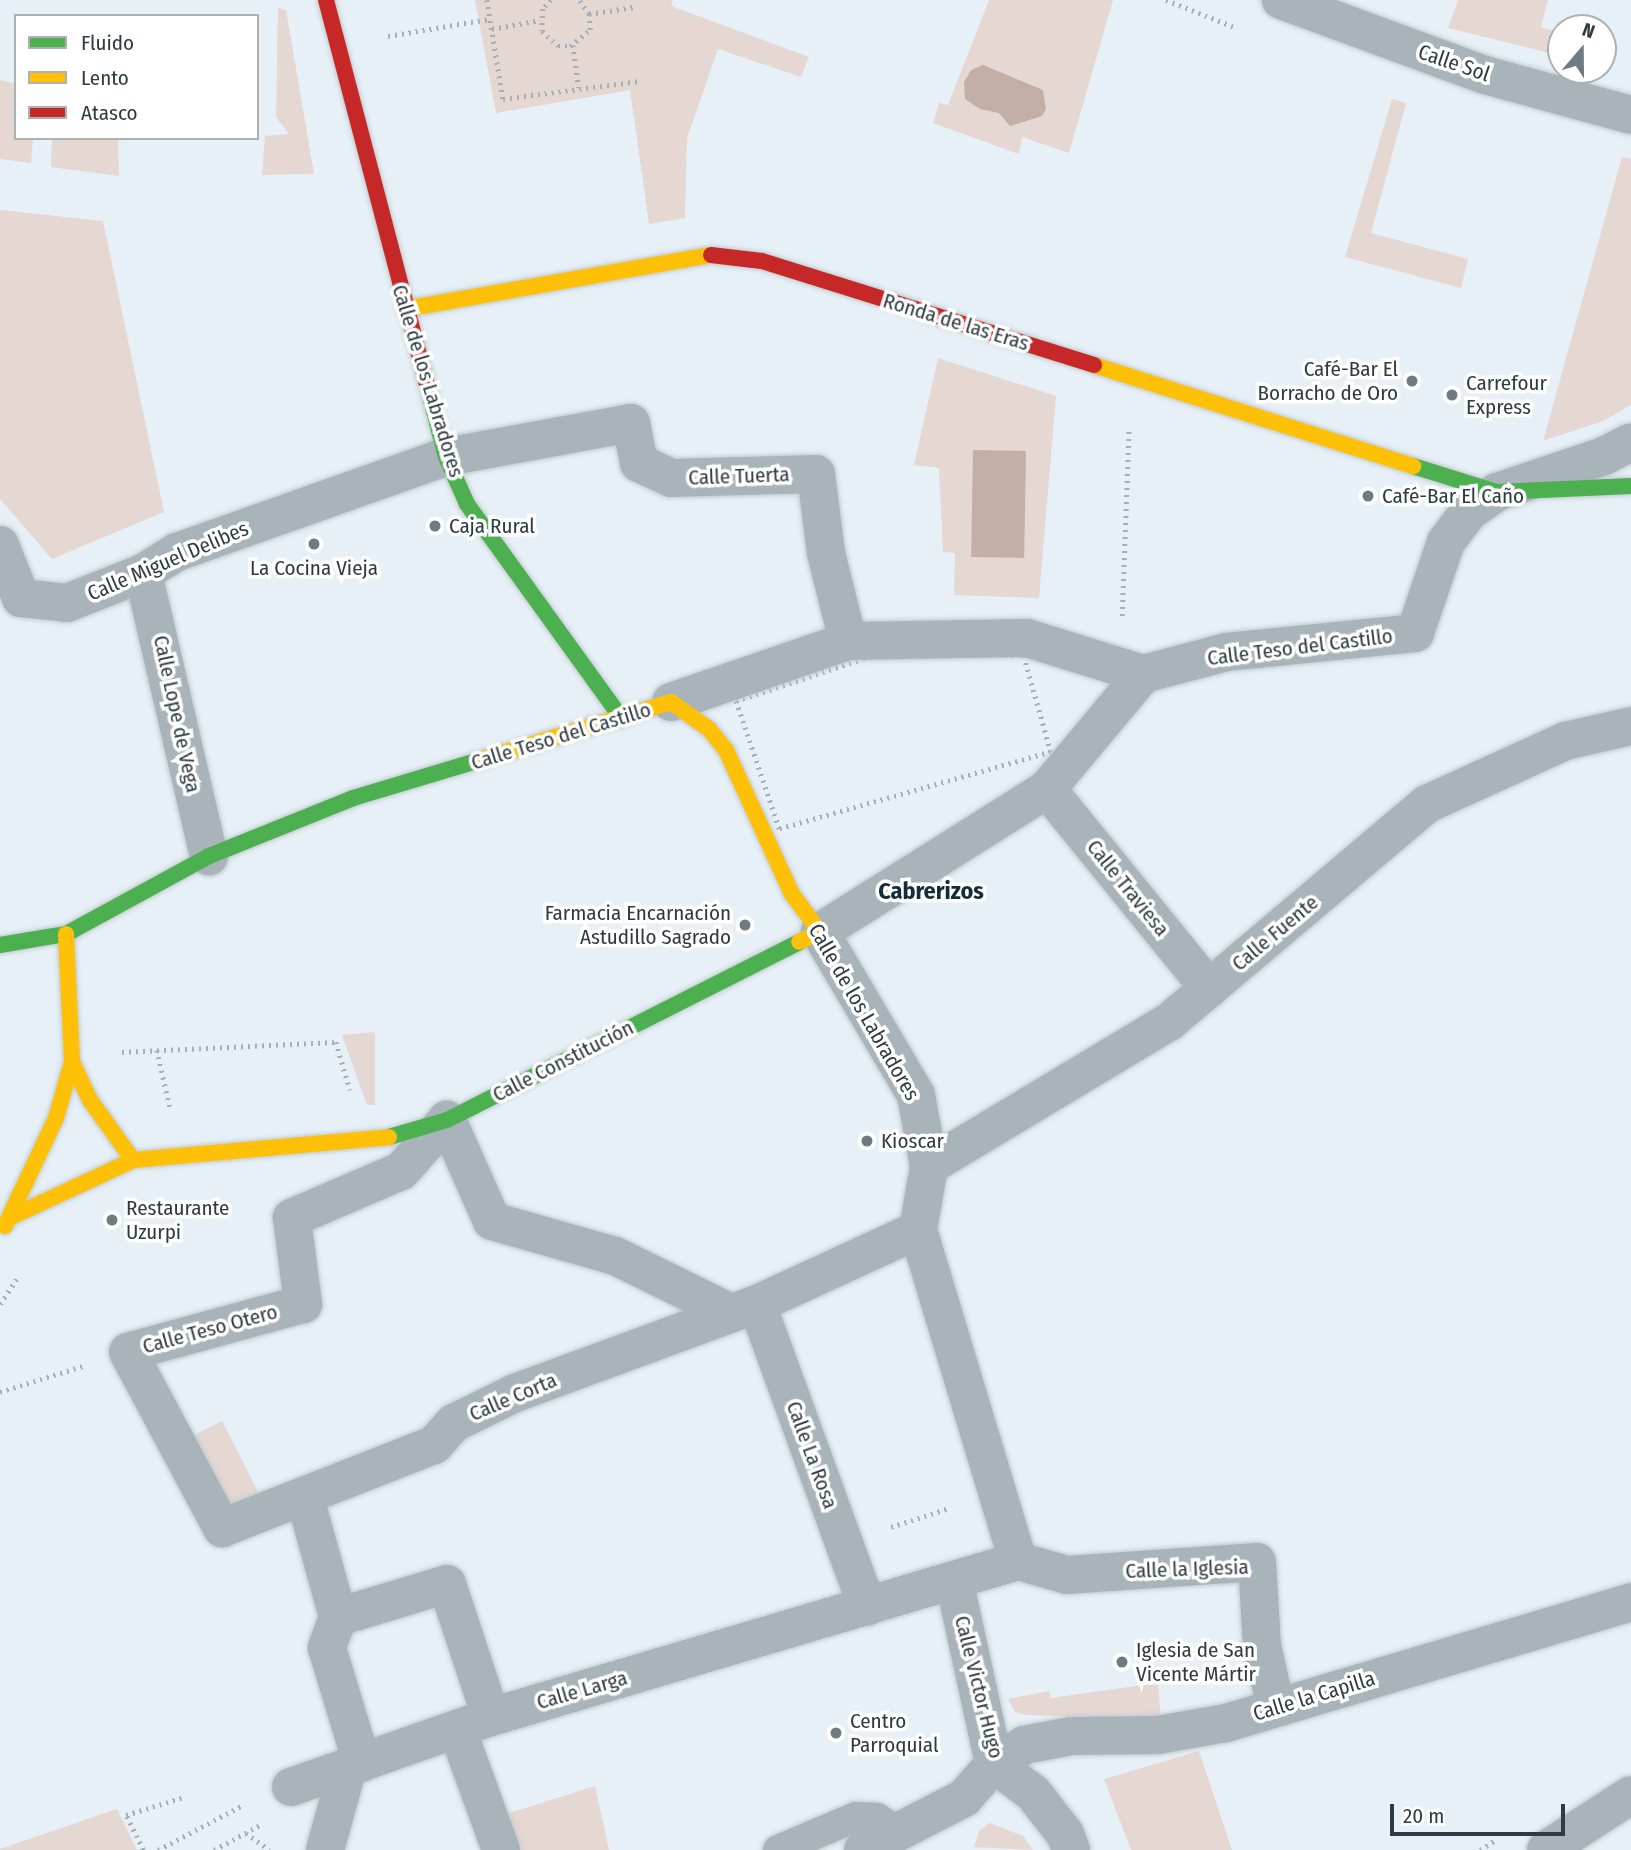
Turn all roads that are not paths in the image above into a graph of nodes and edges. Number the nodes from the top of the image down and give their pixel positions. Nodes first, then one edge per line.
1 (326, 0) edge
2 (1281, 0) edge
3 (1631, 115) edge
4 (405, 309) junction
5 (1631, 442) edge
6 (446, 457) junction
7 (1631, 486) edge
8 (1497, 492) junction
9 (0, 545) edge
10 (143, 573) junction
11 (848, 641) junction
12 (1131, 671) junction
13 (671, 702) junction
14 (622, 719) junction
15 (1631, 726) edge
16 (1054, 769) junction
17 (209, 856) junction
18 (820, 932) junction
19 (66, 934) junction
20 (0, 945) edge
21 (1209, 988) junction
22 (72, 1062) junction
23 (447, 1120) junction
24 (133, 1160) junction
25 (929, 1166) junction
26 (4, 1220) edge
27 (918, 1230) junction
28 (744, 1308) junction
29 (305, 1498) junction
30 (1018, 1561) junction
31 (954, 1580) junction
32 (1631, 1602) edge
33 (866, 1607) junction
34 (338, 1617) junction
35 (1276, 1707) junction
36 (474, 1723) junction
37 (994, 1764) junction
38 (355, 1765) junction
39 (291, 1787) road end
40 (1631, 1795) edge
41 (899, 1833) junction
42 (326, 1850) edge
43 (502, 1850) edge
44 (778, 1850) edge
45 (863, 1850) edge
46 (1071, 1850) edge
47 (1546, 1850) edge

1 - 4 street, Calle de los Labradores
2 - 3 street, Calle Sol
4 - 6 street, Calle de los Labradores
4 - 8 street, Ronda de las Eras
5 - 8 street
6 - 10 street, Calle Miguel Delibes
6 - 11 street, Calle Tuerta
6 - 14 street, Calle de los Labradores
7 - 8 street, Ronda de las Eras
8 - 12 street, Calle Teso del Castillo
9 - 10 street, Calle Miguel Delibes
10 - 17 street, Calle Lope de Vega
11 - 12 street, Calle Teso del Castillo
11 - 13 street, Calle Teso del Castillo
12 - 16 street
13 - 14 street, Calle Teso del Castillo
13 - 18 street, Calle de los Labradores
14 - 17 street, Calle Teso del Castillo
15 - 21 street, Calle Fuente
16 - 18 street, Calle Constitución
16 - 21 street, Calle Traviesa
17 - 19 street, Calle Teso del Castillo
18 - 23 street, Calle Constitución
18 - 25 street, Calle de los Labradores
19 - 20 street, Calle Teso del Castillo
19 - 22 street
21 - 25 street, Calle Fuente
22 - 24 street
22 - 26 street
23 - 24 street, Calle Constitución
23 - 28 street
23 - 29 street, Calle Teso Otero
24 - 26 street, Calle Constitución
25 - 27 street, Calle de los Labradores
27 - 28 street, Calle Corta
27 - 30 street, Calle de los Labradores
28 - 29 street, Calle Corta
28 - 33 street, Calle La Rosa
29 - 34 street
30 - 31 street, Calle Larga
30 - 35 street, Calle la Iglesia
31 - 33 street, Calle Larga
31 - 37 street, Calle Victor Hugo
32 - 35 street, Calle la Capilla
33 - 36 street, Calle Larga
34 - 36 street
34 - 38 street
35 - 37 street, Calle la Capilla
36 - 38 street, Calle Larga
36 - 43 street
37 - 41 street, Calle la Capilla
37 - 46 street, Calle Victor Hugo
38 - 39 street, Calle Larga
38 - 42 street
40 - 47 street
41 - 44 lane
41 - 45 street, Calle la Capilla

